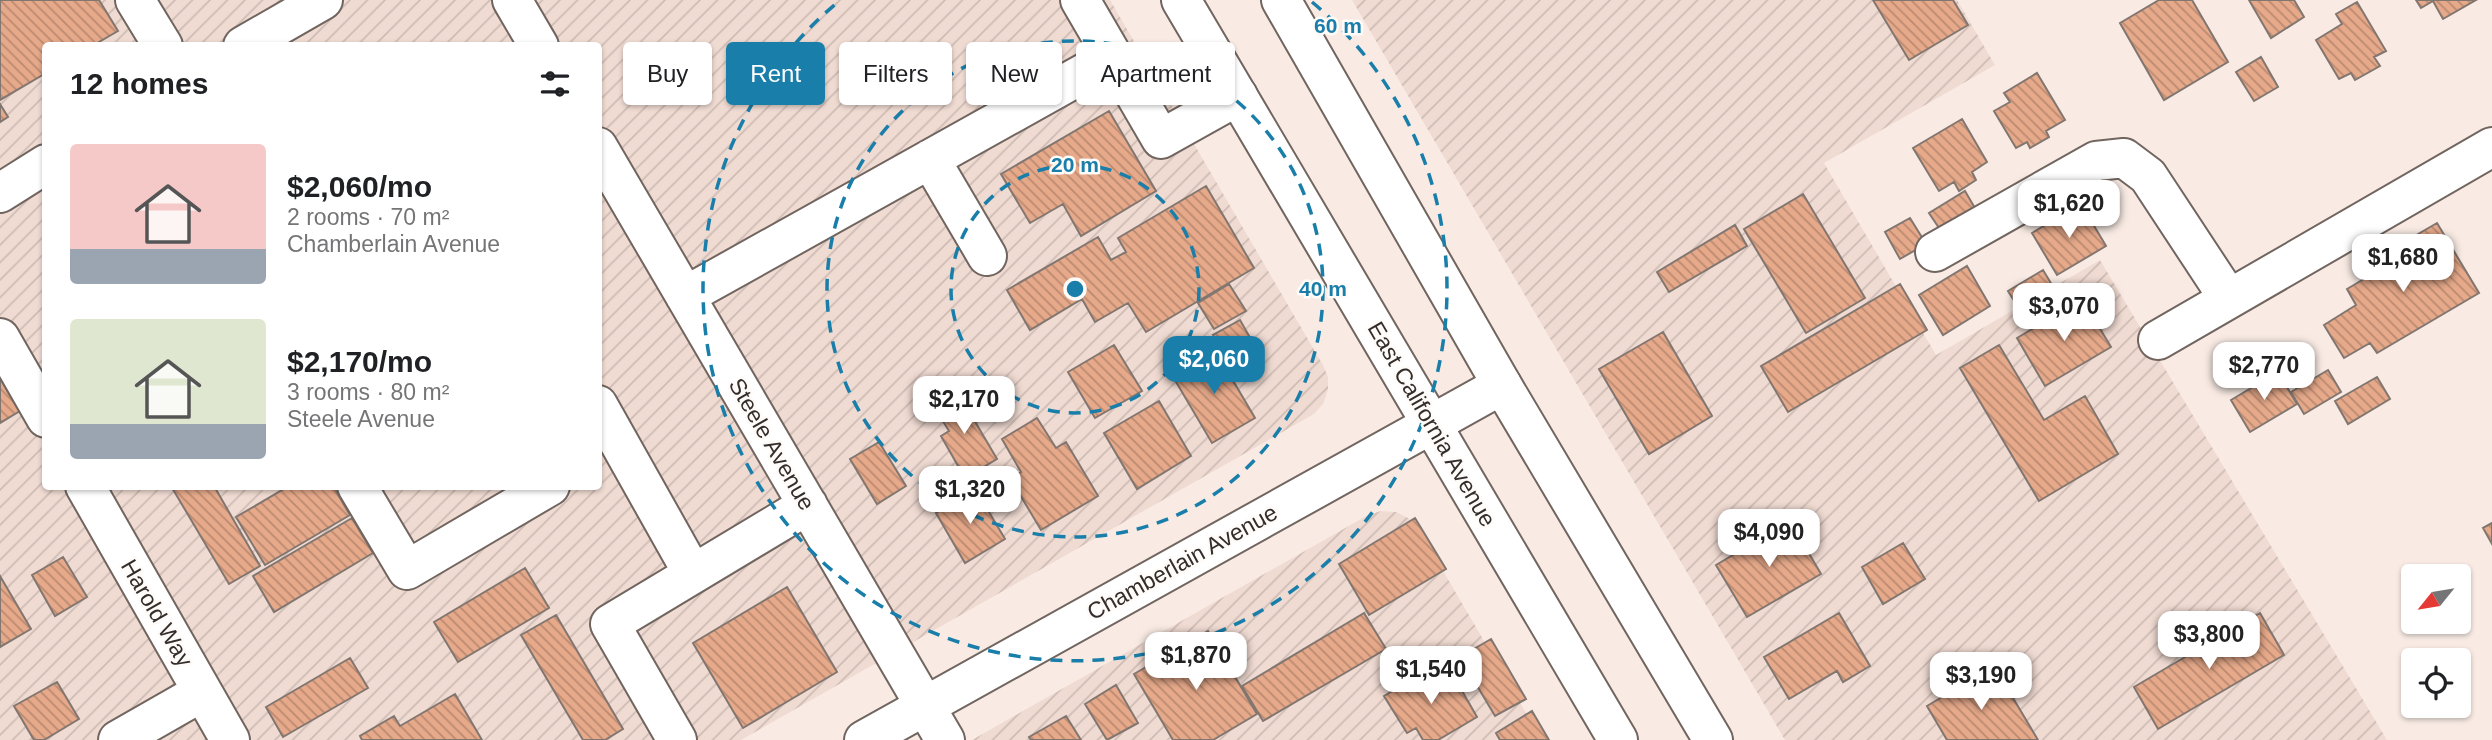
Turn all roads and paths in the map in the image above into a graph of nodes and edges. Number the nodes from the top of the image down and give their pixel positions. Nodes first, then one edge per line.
1 (135, 0) edge
2 (323, 0) edge
3 (512, 0) edge
4 (1080, 0) edge
5 (1181, 0) edge
6 (1281, 0) edge
7 (161, 42) edge
8 (250, 42) edge
9 (537, 42) edge
10 (1104, 42) edge
11 (1076, 78) edge
12 (1238, 96) junction
13 (1235, 98) edge
14 (1141, 105) edge
15 (1222, 105) edge
16 (2492, 147) edge
17 (602, 154) edge
18 (930, 159) junction
19 (42, 167) edge
20 (0, 193) edge
21 (1935, 252) dead end
22 (987, 256) dead end
23 (685, 296) junction
24 (2228, 299) junction
25 (0, 338) edge
26 (2158, 340) dead end
27 (1502, 384) junction
28 (42, 411) edge
29 (602, 420) edge
30 (1432, 423) junction
31 (610, 451) edge
32 (87, 490) edge
33 (359, 490) edge
34 (543, 490) edge
35 (808, 505) junction
36 (694, 574) junction
37 (202, 692) junction
38 (925, 705) junction
39 (118, 740) edge
40 (230, 740) edge
41 (677, 740) edge
42 (864, 740) edge
43 (945, 740) edge
44 (1618, 740) edge
45 (1713, 740) edge

1 - 7 street
2 - 8 street
3 - 9 street
4 - 10 street
5 - 12 street, East California Avenue
6 - 27 street
11 - 18 street
12 - 13 street
12 - 30 street, East California Avenue
14 - 15 street
16 - 24 street
17 - 23 street, Steele Avenue
18 - 22 street
18 - 23 street
19 - 20 street
21 - 24 street
23 - 35 street, Steele Avenue
24 - 26 street
25 - 28 street
27 - 30 street, Chamberlain Avenue
27 - 45 street
29 - 31 street
30 - 38 street, Chamberlain Avenue
30 - 44 street, East California Avenue
31 - 36 street
32 - 37 street, Harold Way
33 - 34 street
35 - 36 street
35 - 38 street, Steele Avenue
36 - 41 street
37 - 39 street
37 - 40 street, Harold Way
38 - 42 street, Chamberlain Avenue
38 - 43 street, Steele Avenue

